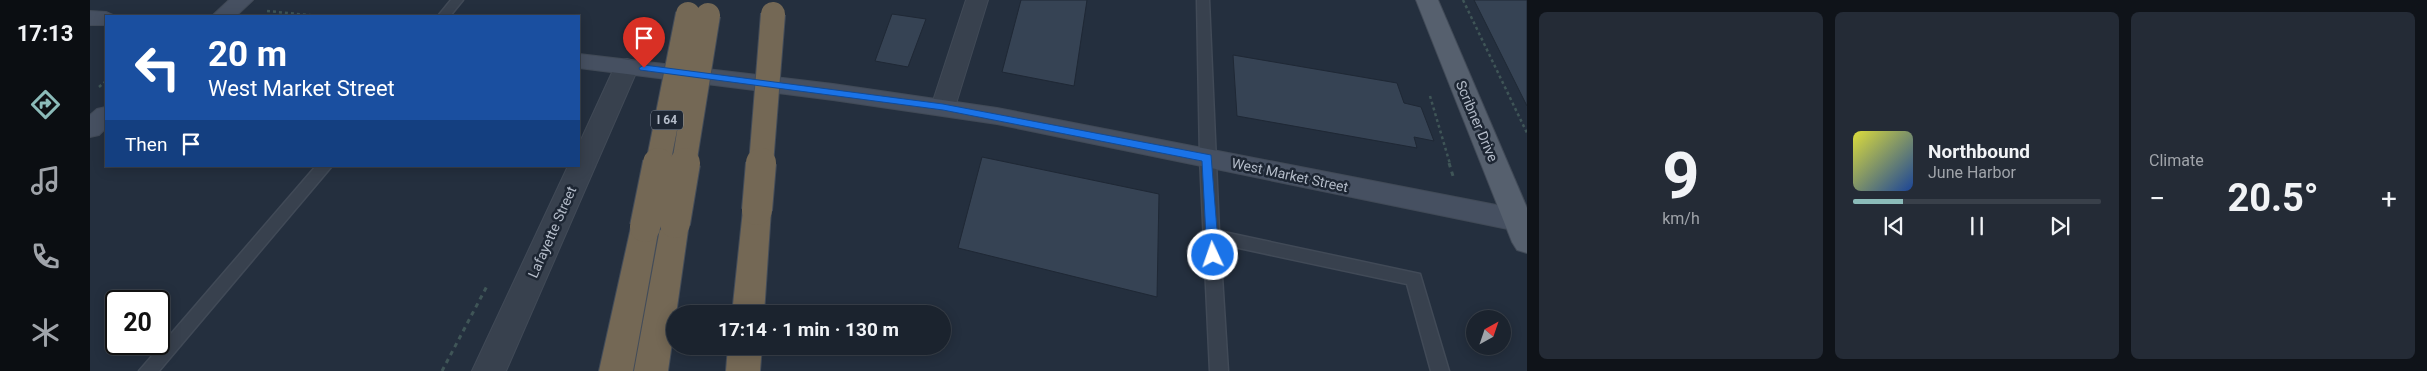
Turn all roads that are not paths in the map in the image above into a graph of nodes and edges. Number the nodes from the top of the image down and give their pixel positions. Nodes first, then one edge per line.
1 (242, 0) edge
2 (457, 0) edge
3 (977, 0) edge
4 (1202, 0) edge
5 (1426, 0) edge
6 (699, 7) edge
7 (774, 7) edge
8 (224, 15) edge
9 (445, 15) edge
10 (90, 18) edge
11 (105, 19) edge
12 (580, 61) edge
13 (627, 66) junction
14 (943, 107) junction
15 (105, 116) edge
16 (90, 129) edge
17 (1207, 158) junction
18 (324, 167) edge
19 (660, 225) junction
20 (1524, 228) edge
21 (1212, 236) junction
22 (749, 305) edge
23 (744, 355) edge
24 (148, 371) edge
25 (489, 371) edge
26 (616, 371) edge
27 (651, 371) edge
28 (743, 371) edge
29 (1219, 371) edge
30 (1440, 371) edge

1 - 8 street
2 - 9 lane
3 - 14 street
4 - 17 lane
5 - 20 main road, Scribner Drive
6 - 19 highway, I 64, bridge
7 - 22 highway, bridge
10 - 11 street
12 - 13 street, West Market Street
13 - 14 street, West Market Street
13 - 25 street, Lafayette Street
14 - 17 street, West Market Street
15 - 16 street
17 - 20 street, West Market Street
17 - 21 lane
18 - 24 lane
19 - 26 highway, I 64
19 - 27 highway
21 - 29 lane
21 - 30 lane
23 - 28 highway

